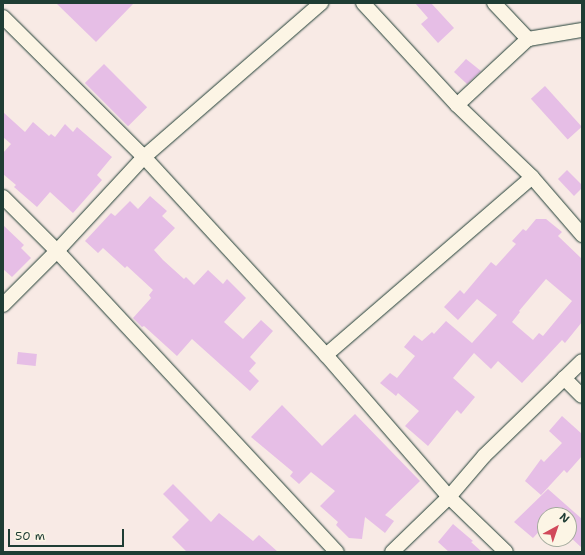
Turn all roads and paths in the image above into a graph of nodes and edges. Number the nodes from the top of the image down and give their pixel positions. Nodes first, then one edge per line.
1 (321, 3) edge
2 (363, 3) edge
3 (494, 3) edge
4 (3, 17) edge
5 (582, 30) edge
6 (528, 39) junction
7 (457, 105) junction
8 (144, 157) junction
9 (532, 177) junction
10 (3, 197) edge
11 (582, 235) edge
12 (57, 251) junction
13 (3, 305) edge
14 (326, 354) junction
15 (582, 361) edge
16 (564, 378) junction
17 (582, 396) edge
18 (450, 498) junction
19 (337, 552) edge
20 (392, 552) edge
21 (506, 552) edge

1 - 8 street
2 - 7 street
3 - 6 street
4 - 8 street
5 - 6 street
6 - 7 street
7 - 9 street
8 - 12 street
8 - 14 street
9 - 11 street
9 - 14 street
10 - 12 street
12 - 13 street
12 - 19 street
14 - 18 street
15 - 16 street
16 - 17 street
16 - 18 street
18 - 20 street
18 - 21 street

